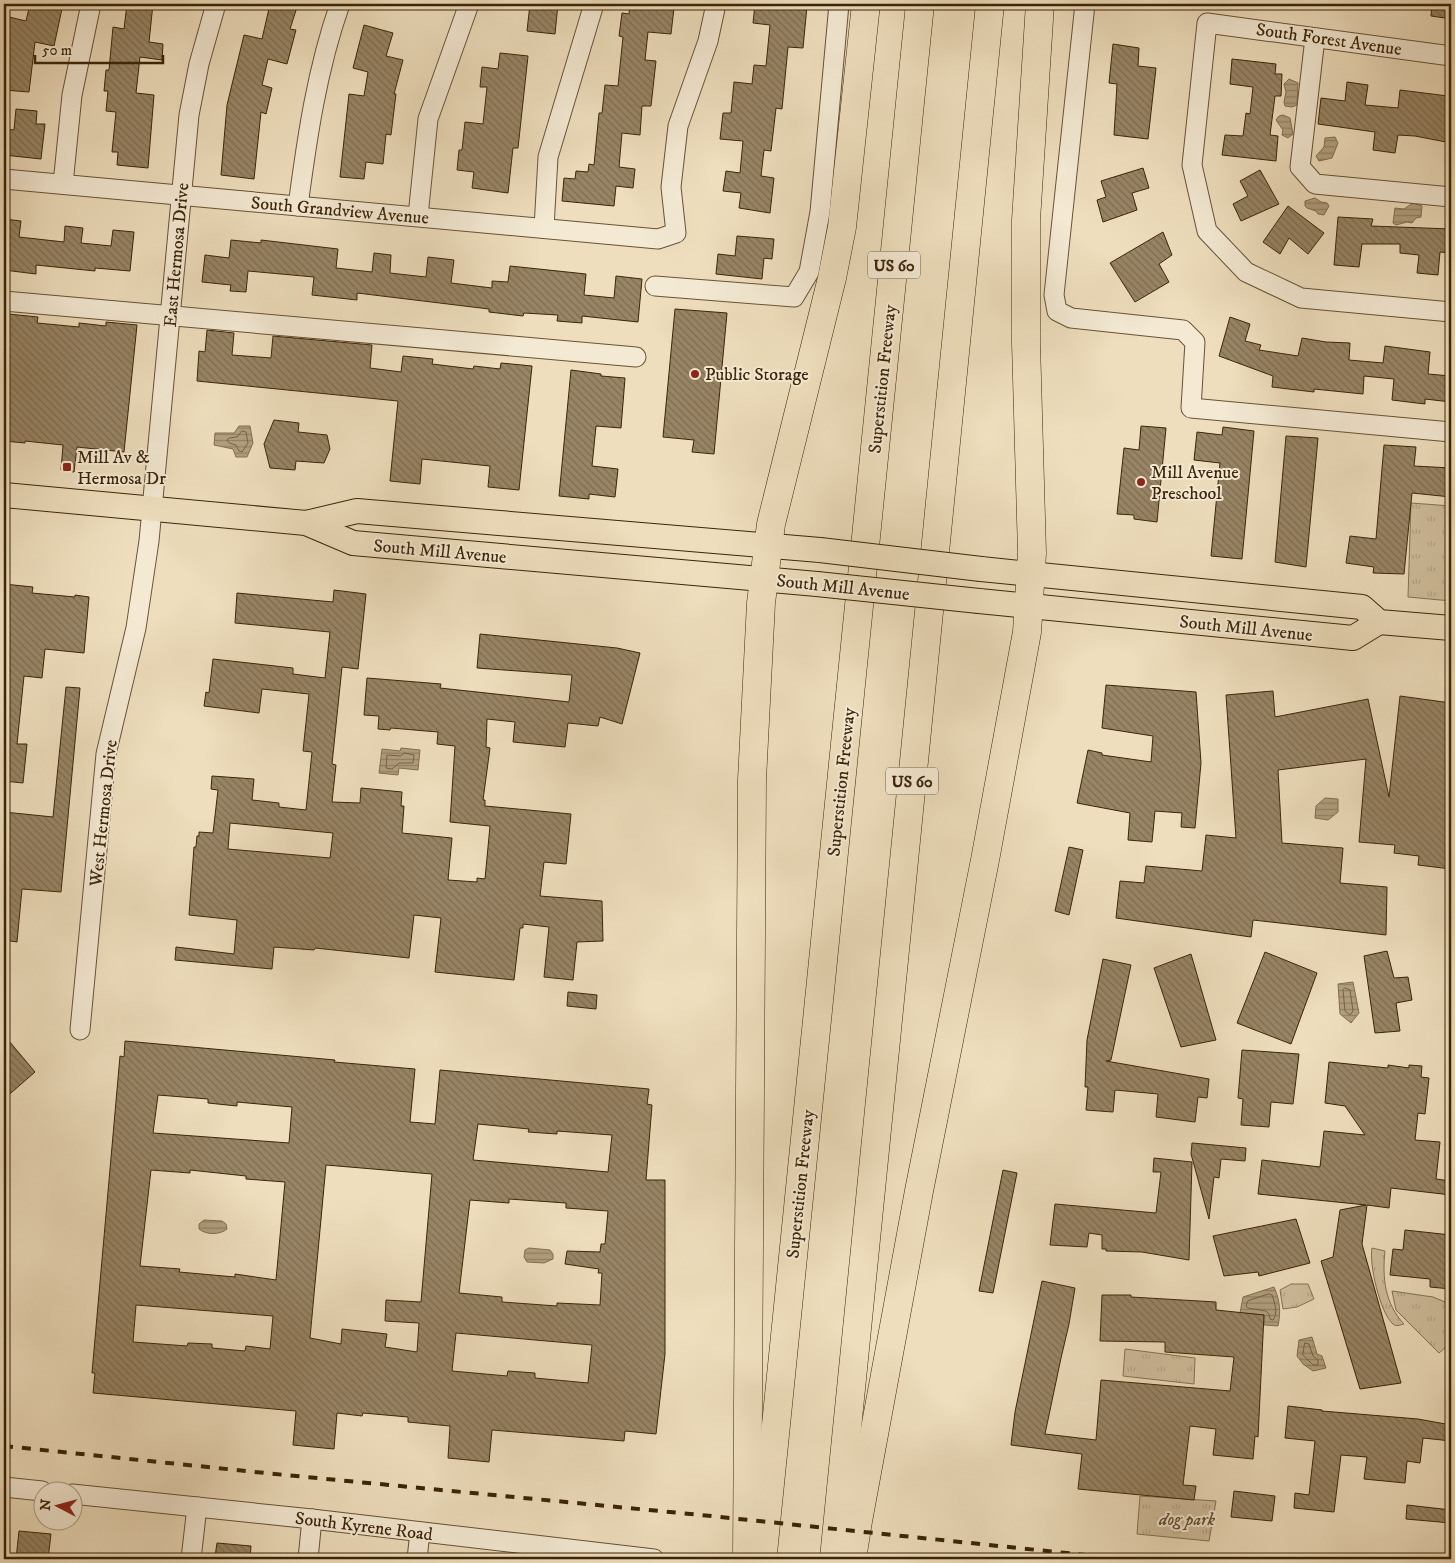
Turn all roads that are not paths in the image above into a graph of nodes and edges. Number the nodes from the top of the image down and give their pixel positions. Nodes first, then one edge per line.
1 (91, 4) edge
2 (216, 4) edge
3 (340, 4) edge
4 (469, 4) edge
5 (594, 4) edge
6 (716, 4) edge
7 (839, 4) edge
8 (866, 4) edge
9 (920, 4) edge
10 (990, 4) edge
11 (1040, 4) edge
12 (1085, 4) edge
13 (1315, 38) junction
14 (1451, 56) edge
15 (4, 179) edge
16 (63, 184) junction
17 (182, 196) junction
18 (1451, 196) edge
19 (298, 206) junction
20 (418, 216) junction
21 (544, 228) junction
22 (655, 286) dead end
23 (4, 301) edge
24 (1451, 312) edge
25 (170, 315) junction
26 (636, 357) dead end
27 (1451, 432) edge
28 (4, 495) edge
29 (152, 509) junction
30 (306, 523) junction
31 (768, 546) junction
32 (1031, 574) junction
33 (764, 580) junction
34 (1029, 606) junction
35 (1379, 622) junction
36 (1451, 628) edge
37 (80, 1030) dead end
38 (4, 1487) edge
39 (32, 1490) edge
40 (82, 1495) edge
41 (197, 1507) junction
42 (312, 1520) junction
43 (420, 1532) junction
44 (537, 1552) edge
45 (191, 1559) edge
46 (308, 1559) edge
47 (417, 1559) edge
48 (654, 1559) edge
49 (747, 1559) edge
50 (762, 1559) edge
51 (834, 1559) edge
52 (852, 1559) edge

1 - 16 street
2 - 17 street, East Hermosa Drive
3 - 19 street
4 - 20 street
5 - 21 street
6 - 21 street, South Grandview Avenue
7 - 22 street
8 - 31 highway
9 - 50 highway, Superstition Freeway / US 60
10 - 51 highway, US 60
11 - 32 highway
12 - 27 street
13 - 14 street, South Forest Avenue
13 - 18 street
13 - 24 street, South Forest Avenue
15 - 16 street, South Grandview Avenue
16 - 17 street, South Grandview Avenue
17 - 19 street, South Grandview Avenue
17 - 25 street, East Hermosa Drive
19 - 20 street, South Grandview Avenue
20 - 21 street, South Grandview Avenue
23 - 25 street
25 - 26 street
25 - 29 street, East Hermosa Drive
28 - 29 main road, South Mill Avenue
29 - 30 main road, South Mill Avenue
29 - 37 street, West Hermosa Drive
30 - 31 main road, South Mill Avenue
30 - 33 main road, South Mill Avenue
31 - 32 main road, South Mill Avenue, bridge
31 - 33 highway
32 - 34 highway
32 - 35 main road, South Mill Avenue
33 - 34 main road, South Mill Avenue, bridge
33 - 49 highway
34 - 35 main road, South Mill Avenue
34 - 52 highway
35 - 36 main road
38 - 39 street
40 - 41 street, South Kyrene Road
41 - 42 street, South Kyrene Road
41 - 45 street
42 - 43 street, South Kyrene Road
42 - 46 street
43 - 44 street, South Kyrene Road
43 - 47 street
44 - 48 street, South Kyrene Road

